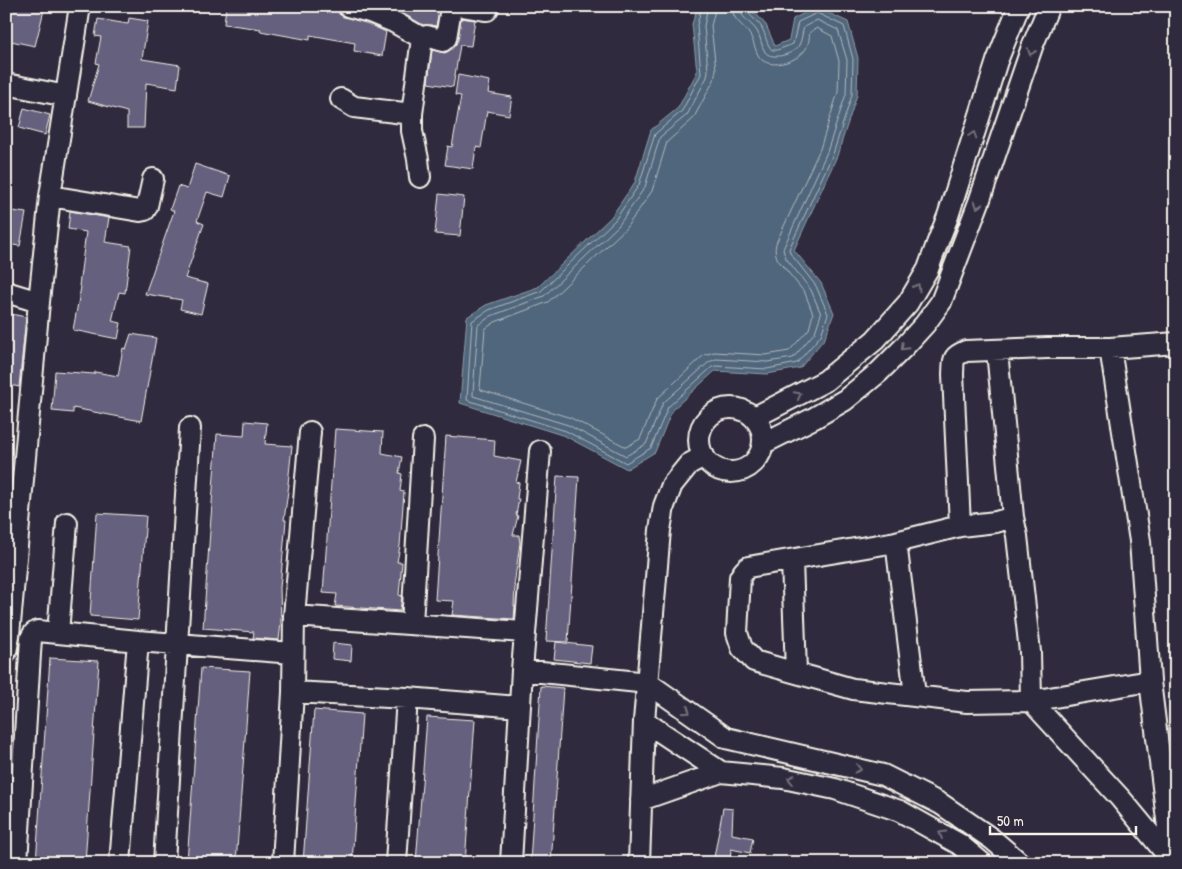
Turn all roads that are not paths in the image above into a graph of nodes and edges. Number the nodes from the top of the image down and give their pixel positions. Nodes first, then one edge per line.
1 (80, 6) edge
2 (348, 6) edge
3 (452, 6) edge
4 (462, 6) edge
5 (489, 6) edge
6 (1019, 6) edge
7 (1049, 6) edge
8 (422, 38) junction
9 (6, 84) edge
10 (66, 96) junction
11 (341, 99) dead end
12 (412, 114) junction
13 (420, 177) dead end
14 (153, 179) dead end
15 (50, 196) junction
16 (6, 292) edge
17 (39, 302) junction
18 (1176, 343) edge
19 (1110, 348) junction
20 (997, 351) junction
21 (755, 417) junction
22 (190, 428) dead end
23 (310, 432) dead end
24 (423, 439) dead end
25 (764, 443) junction
26 (540, 451) dead end
27 (704, 456) junction
28 (1013, 517) junction
29 (67, 523) dead end
30 (960, 526) junction
31 (896, 542) junction
32 (792, 560) junction
33 (294, 616) junction
34 (412, 624) junction
35 (524, 632) junction
36 (58, 633) junction
37 (138, 640) junction
38 (177, 643) junction
39 (6, 652) edge
40 (293, 653) junction
41 (522, 670) junction
42 (796, 672) junction
43 (1150, 681) junction
44 (648, 683) junction
45 (293, 692) junction
46 (916, 695) junction
47 (407, 698) junction
48 (1031, 701) junction
49 (520, 707) junction
50 (644, 721) junction
51 (721, 772) junction
52 (642, 800) junction
53 (1173, 861) edge
54 (17, 863) edge
55 (120, 863) edge
56 (164, 863) edge
57 (283, 863) edge
58 (396, 863) edge
59 (511, 863) edge
60 (639, 863) edge
61 (982, 863) edge
62 (1020, 863) edge

1 - 10 street
2 - 8 street
3 - 8 street
4 - 5 street
21 -> 6 street
7 -> 25 street
8 - 12 street
9 - 10 street
10 - 15 street
11 - 12 street
12 - 13 street
14 - 15 street
15 - 17 street
16 - 17 street
17 - 39 street
18 - 19 street
19 - 20 street
19 - 43 street
20 - 28 street
20 - 30 street
21 - 25 street
21 - 27 street
22 - 38 street
23 - 33 street
24 - 34 street
25 - 27 street
26 - 35 street
27 - 44 street
28 - 30 street
28 - 48 street
29 - 36 street
30 - 31 street
31 - 32 street
31 - 46 street
32 - 42 street
32 - 42 street
33 - 34 street
33 - 40 street
34 - 35 street
35 - 41 street
36 - 37 street
36 - 54 street
37 - 38 street
37 - 55 street
38 - 40 street
38 - 56 street
40 - 45 street
41 - 44 street
41 - 49 street
42 - 46 street
43 - 48 street
43 - 53 street
44 - 50 street
44 -> 62 street
45 - 47 street
45 - 57 street
46 - 48 street
47 - 49 street
47 - 58 street
48 - 53 street
49 - 59 street
50 - 51 street
50 - 52 street
51 - 52 street
61 -> 51 street
52 - 60 street

